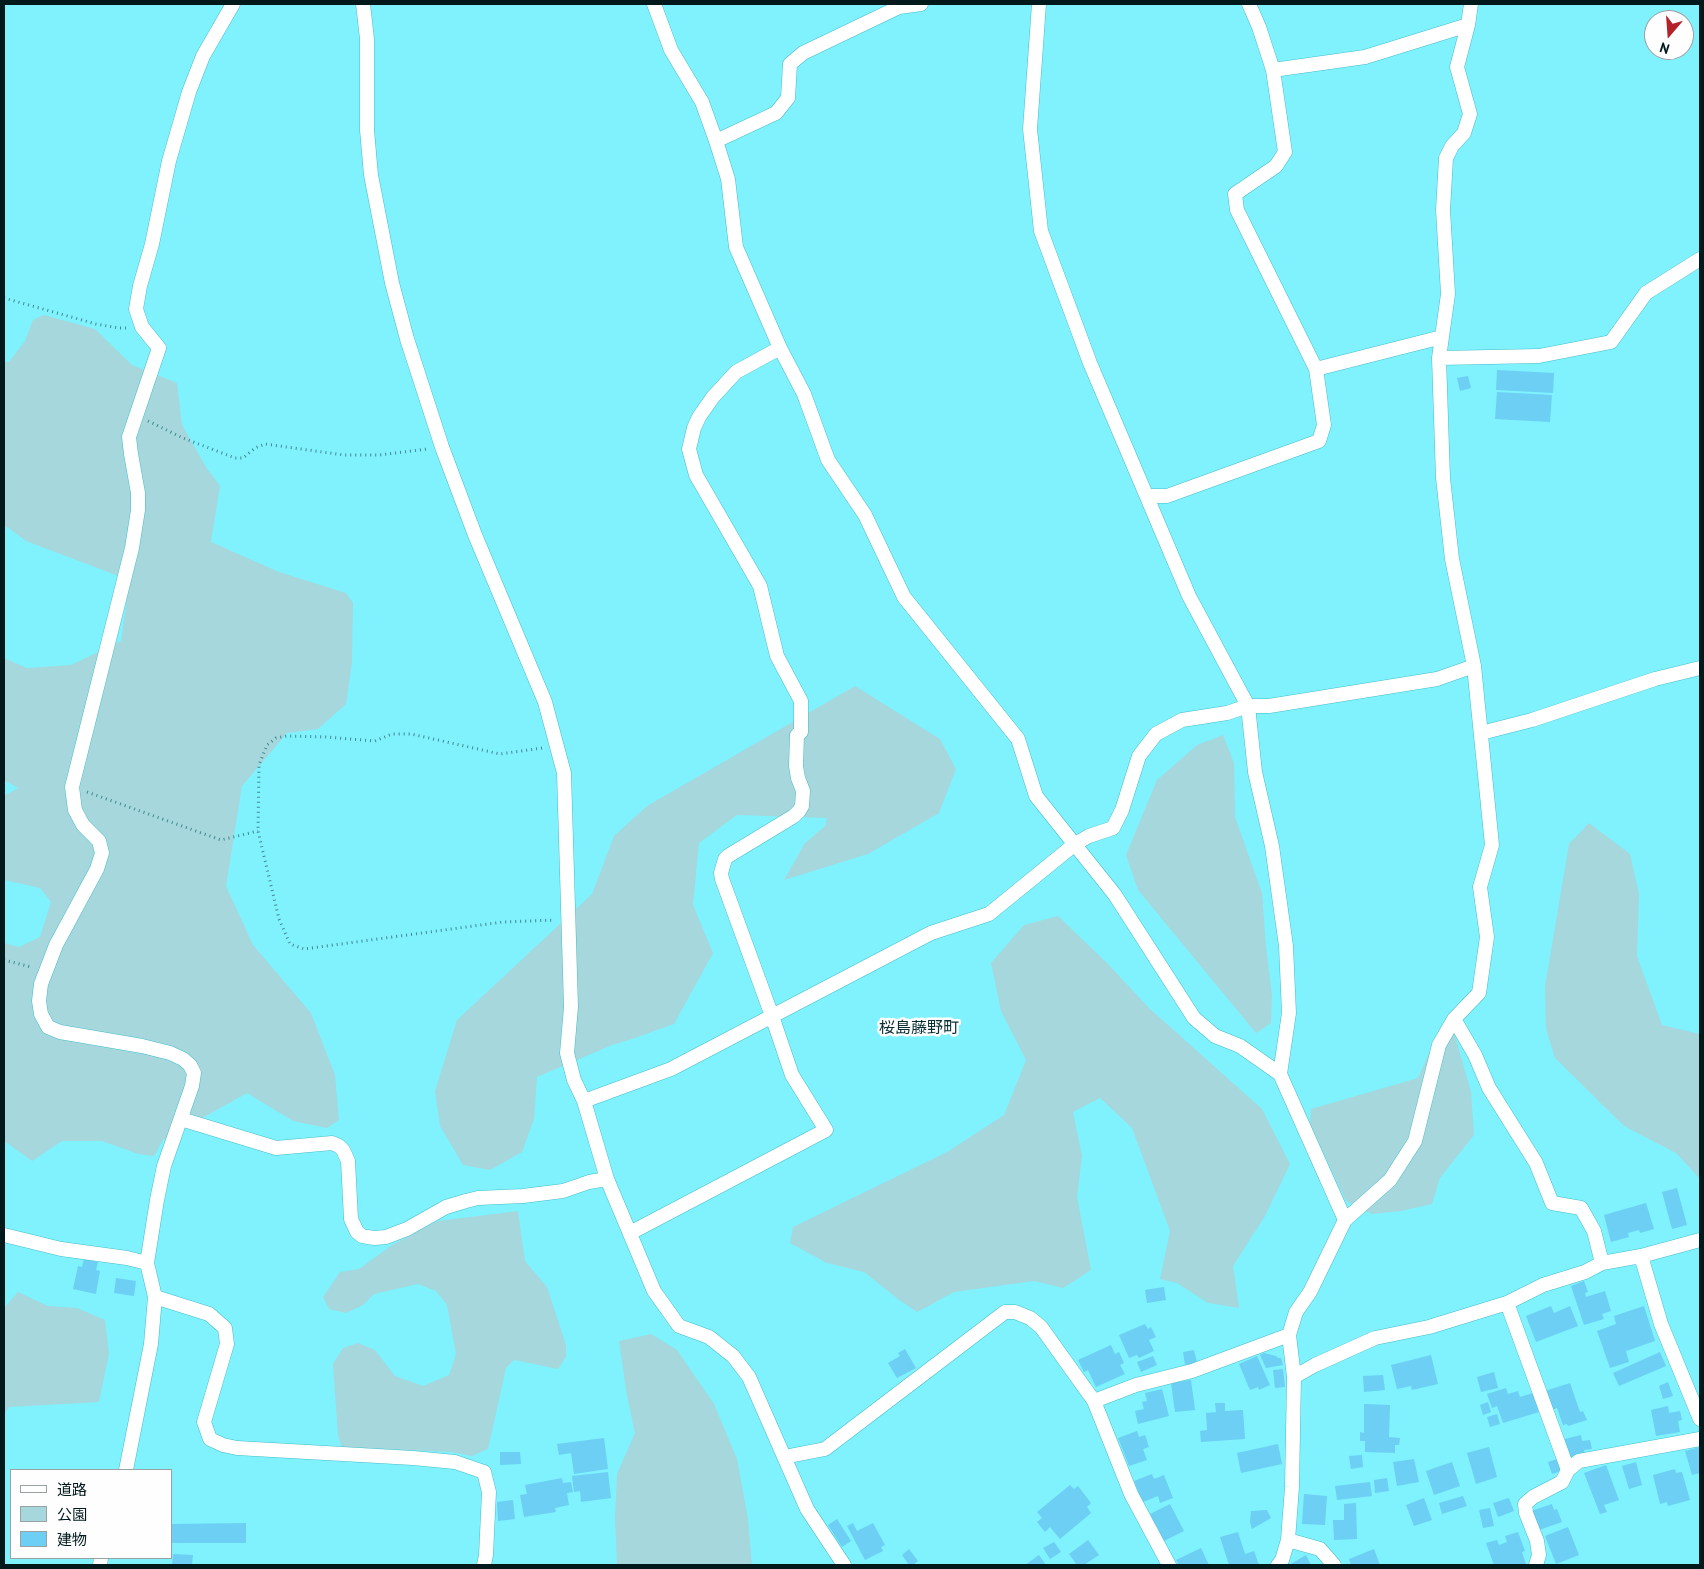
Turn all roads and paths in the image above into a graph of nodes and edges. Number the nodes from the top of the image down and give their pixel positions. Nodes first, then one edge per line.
1 (233, 4) edge
2 (363, 4) edge
3 (654, 4) edge
4 (921, 4) edge
5 (1039, 4) edge
6 (1249, 4) edge
7 (1471, 4) edge
8 (1468, 25) junction
9 (1273, 70) junction
10 (716, 141) junction
11 (1700, 259) edge
12 (4, 298) edge
13 (142, 327) junction
14 (1442, 337) junction
15 (780, 348) junction
16 (1439, 358) junction
17 (1316, 369) junction
18 (137, 416) junction
19 (442, 447) junction
20 (1147, 496) junction
21 (1474, 666) junction
22 (1700, 668) edge
23 (1248, 706) junction
24 (1481, 733) junction
25 (556, 746) junction
26 (72, 787) junction
27 (258, 831) junction
28 (1075, 844) junction
29 (568, 919) junction
30 (4, 960) edge
31 (46, 972) junction
32 (772, 1016) junction
33 (1454, 1019) junction
34 (1280, 1074) junction
35 (584, 1101) junction
36 (181, 1119) junction
37 (607, 1179) junction
38 (1345, 1220) junction
39 (630, 1233) junction
40 (4, 1235) edge
41 (1700, 1240) edge
42 (1641, 1256) junction
43 (146, 1263) junction
44 (1602, 1263) junction
45 (155, 1297) junction
46 (1507, 1303) junction
47 (1289, 1335) junction
48 (1294, 1377) junction
49 (1094, 1402) junction
50 (1700, 1419) edge
51 (1700, 1439) edge
52 (784, 1457) junction
53 (126, 1469) edge
54 (1568, 1470) junction
55 (1288, 1540) junction
56 (484, 1565) edge
57 (844, 1565) edge
58 (1169, 1565) edge
59 (1278, 1565) edge
60 (1334, 1565) edge
61 (1536, 1565) edge

1 - 13 street
2 - 19 street
3 - 10 street
4 - 10 street
5 - 20 street
6 - 9 street
7 - 8 street
8 - 9 street
8 - 14 street
9 - 17 street
10 - 15 street
11 - 16 street
12 - 13 path
13 - 18 street
14 - 16 street
14 - 17 street
15 - 28 street
15 - 32 street
16 - 21 street
17 - 20 street
18 - 19 path
18 - 26 street
19 - 25 street
20 - 23 street
21 - 23 street
21 - 24 street
22 - 24 street
23 - 28 street
23 - 34 street
24 - 33 street
25 - 27 path
25 - 29 street
26 - 27 path
26 - 31 street
27 - 29 path
28 - 32 street
28 - 34 street
29 - 35 street
30 - 31 path
31 - 36 street
32 - 35 street
32 - 39 street
33 - 38 street
33 - 44 street
34 - 38 street
35 - 37 street
36 - 37 street
36 - 43 street
37 - 39 street
38 - 47 street
39 - 52 street
40 - 43 street
41 - 42 street
42 - 44 street
42 - 50 street
43 - 45 street
44 - 46 street
45 - 53 street
45 - 56 street
46 - 48 street
46 - 54 street
47 - 48 street
47 - 49 street
48 - 55 street
49 - 52 street
49 - 58 street
51 - 54 street
52 - 57 street
54 - 61 street
55 - 59 street
55 - 60 street

